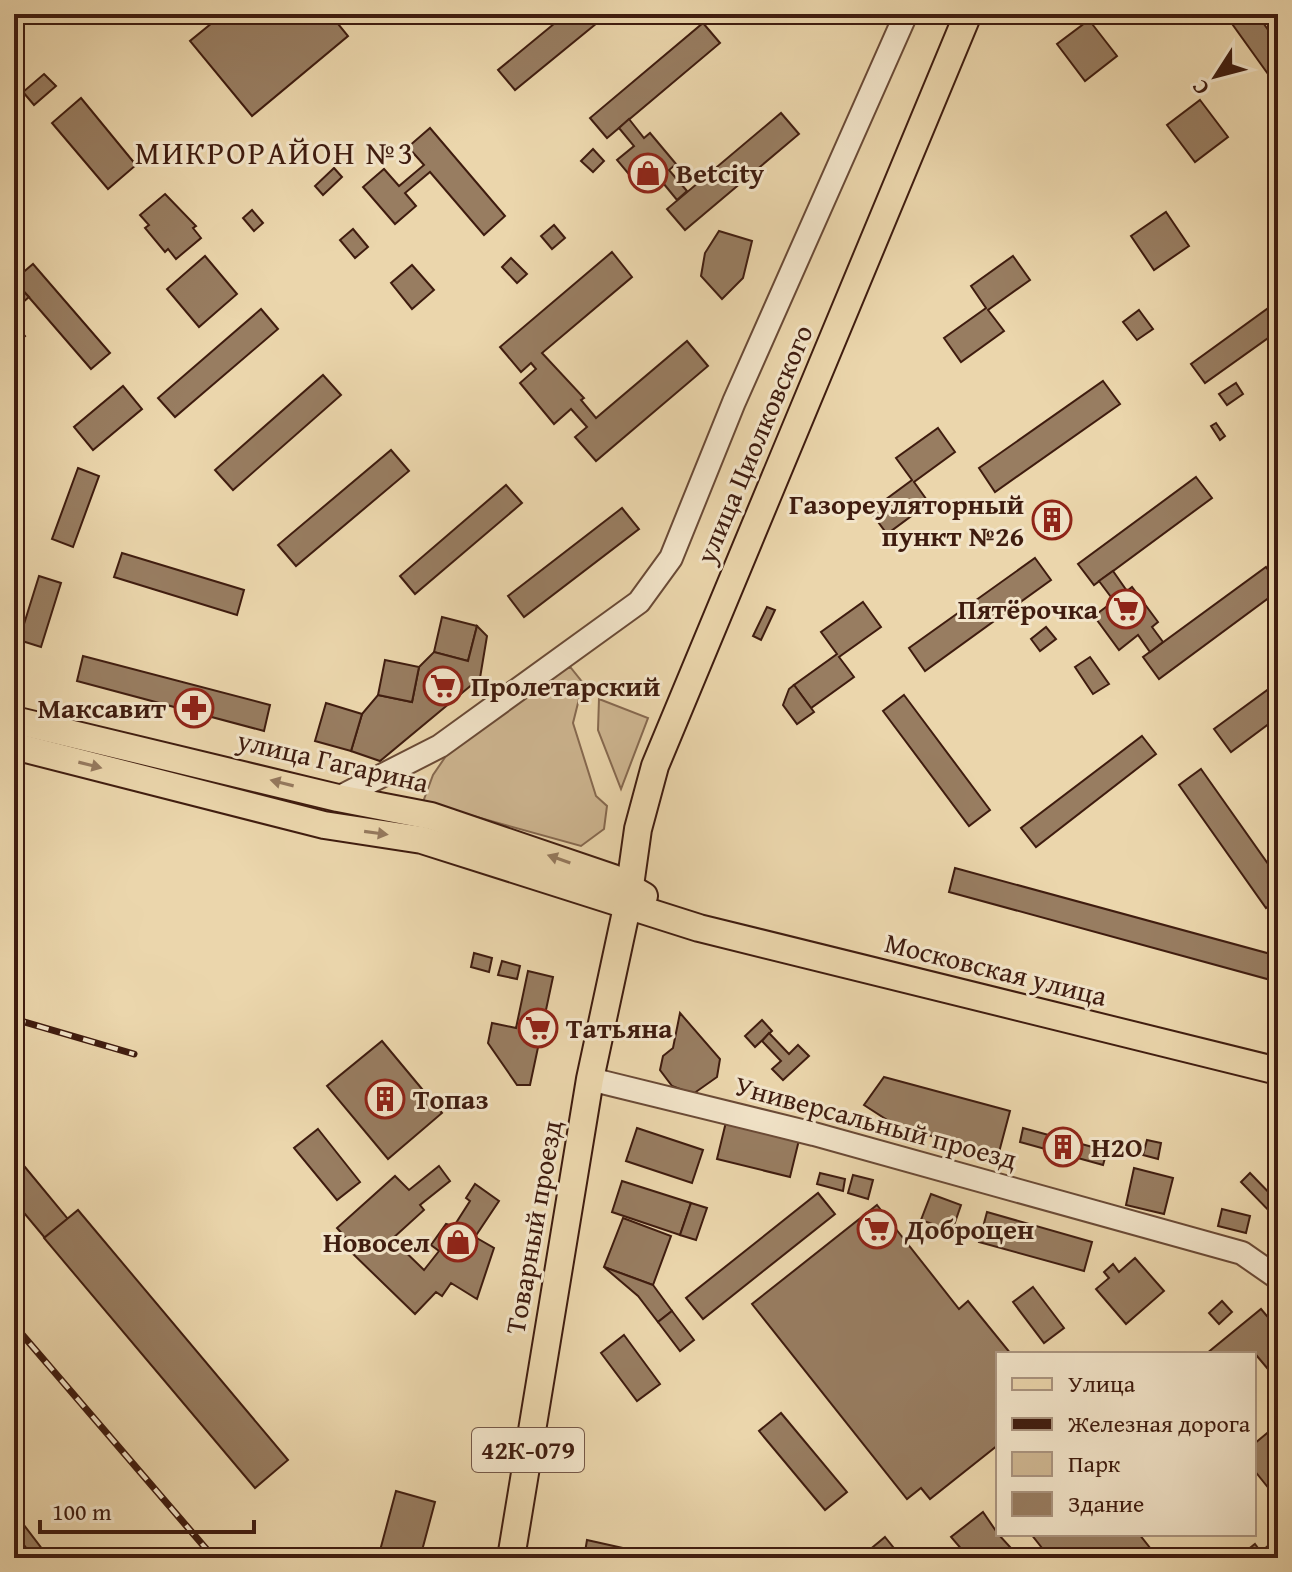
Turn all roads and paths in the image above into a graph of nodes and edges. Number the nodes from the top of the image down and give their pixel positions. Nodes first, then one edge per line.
1 (968, 14) edge
2 (899, 18) edge
3 (14, 720) edge
4 (14, 746) edge
5 (338, 798) junction
6 (629, 898) junction
7 (1278, 1071) edge
8 (590, 1079) junction
9 (1278, 1278) edge
10 (511, 1558) edge

1 - 6 main road, улица Циолковского
2 - 5 street
5 -> 3 main road, улица Гагарина
4 -> 6 main road, улица Гагарина
6 -> 5 main road, улица Гагарина
6 - 7 main road, Московская улица
6 - 8 main road, Товарный проезд / 42К-079
8 - 9 street, Универсальный проезд
8 - 10 main road, Товарный проезд / 42К-079

